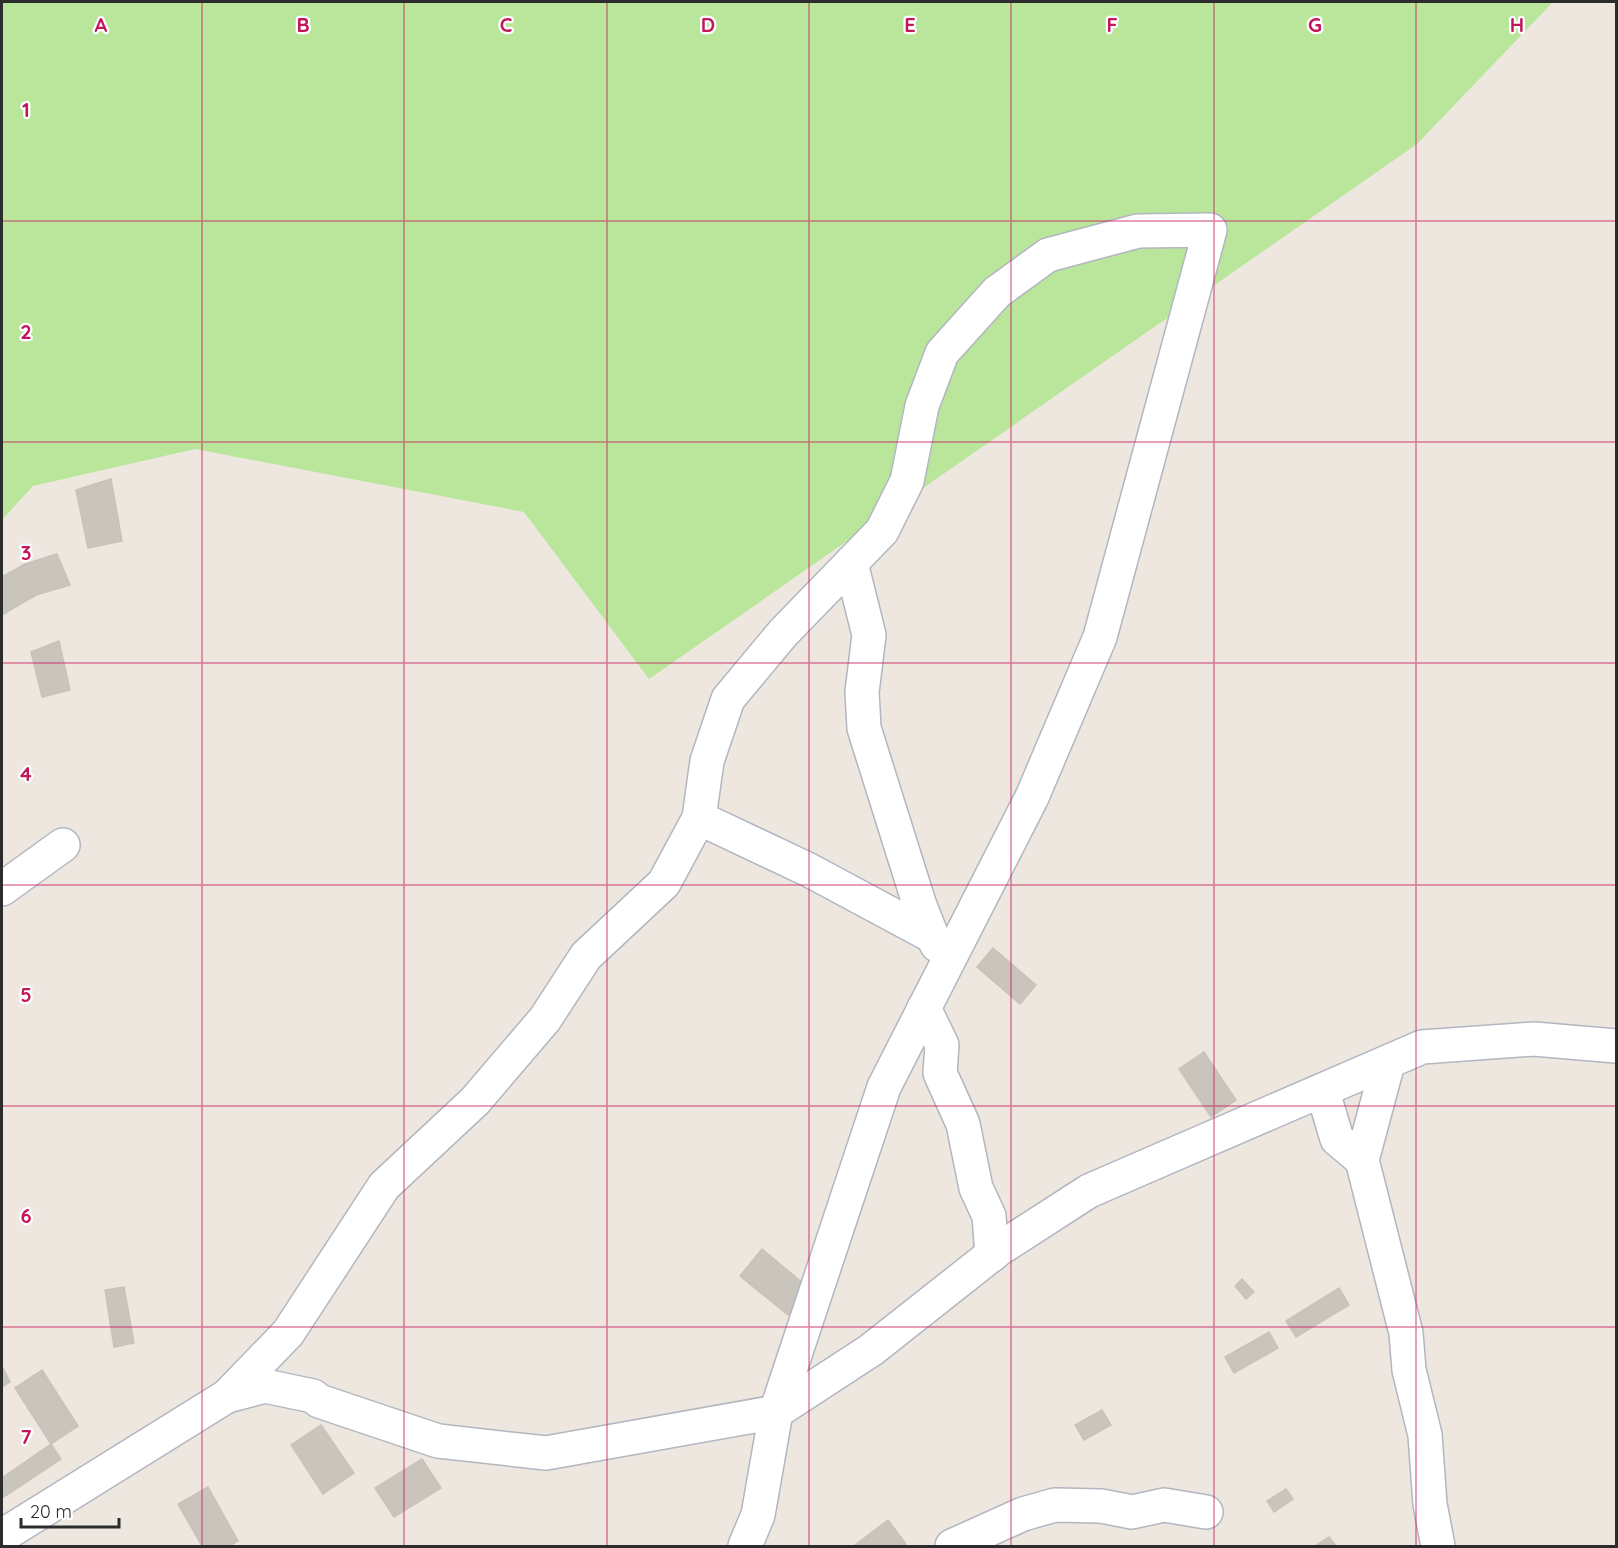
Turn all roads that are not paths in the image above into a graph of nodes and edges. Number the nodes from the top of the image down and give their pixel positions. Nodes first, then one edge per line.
1 (851, 563) junction
2 (699, 818) junction
3 (63, 845) dead end
4 (2, 889) edge
5 (940, 949) junction
6 (924, 1008) junction
7 (1617, 1046) edge
8 (1388, 1063) junction
9 (1323, 1092) junction
10 (1362, 1160) junction
11 (992, 1255) junction
12 (227, 1396) junction
13 (776, 1412) junction
14 (1206, 1512) dead end
15 (2, 1536) edge
16 (745, 1546) edge
17 (952, 1546) edge
18 (1438, 1546) edge

1 - 2 street
1 - 5 street
1 - 5 street
2 - 5 street
2 - 12 street
3 - 4 street
5 - 6 street
6 - 11 street
6 - 13 street
7 - 8 street
8 - 9 street
8 - 10 street
9 - 10 street
9 - 11 street
10 - 18 street
11 - 13 street
12 - 13 street
12 - 15 street
13 - 16 street
14 - 17 street

